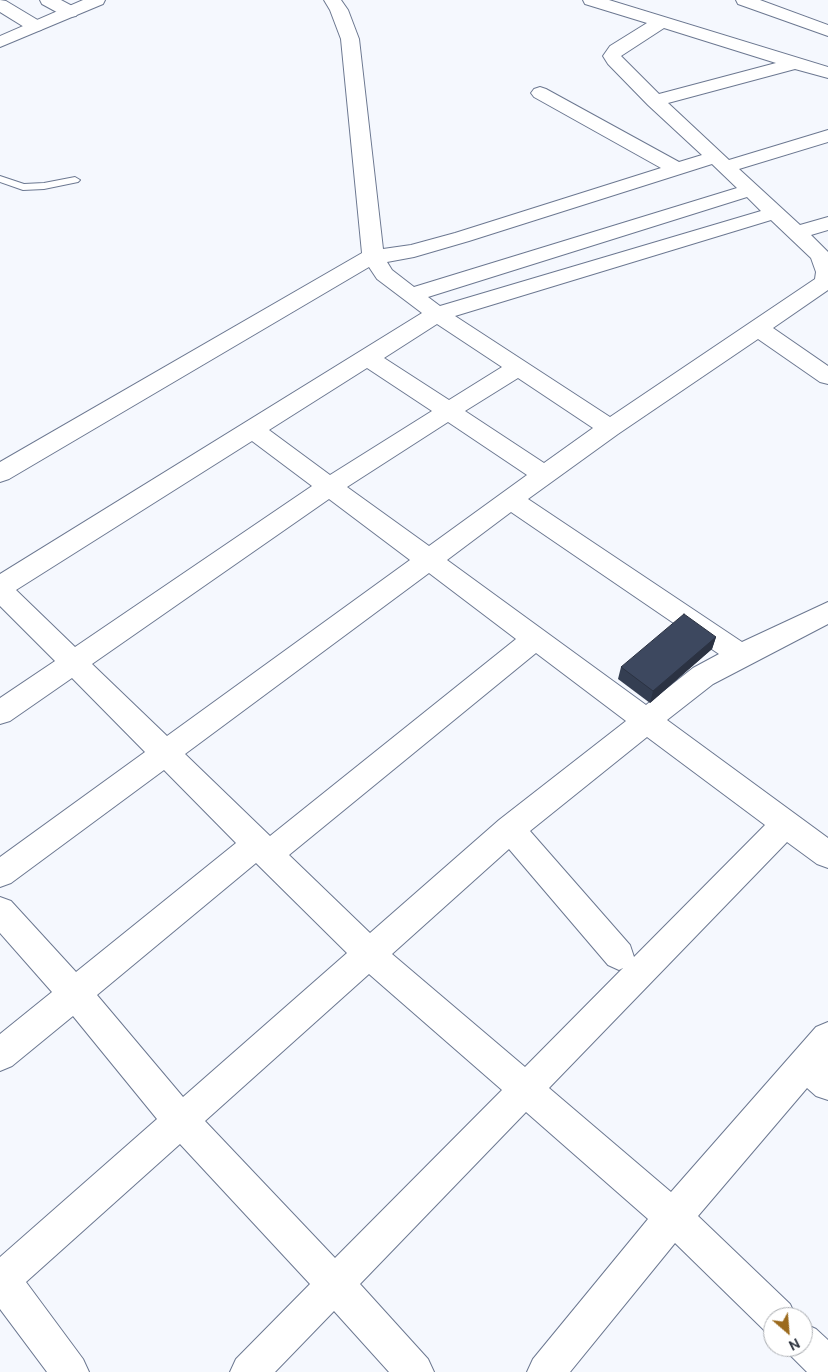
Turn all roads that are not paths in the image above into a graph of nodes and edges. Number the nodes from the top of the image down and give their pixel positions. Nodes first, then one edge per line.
1 (48, 0) edge
2 (97, 0) edge
3 (332, 0) edge
4 (591, 0) edge
5 (744, 0) edge
6 (0, 5) edge
7 (70, 12) junction
8 (661, 22) junction
9 (35, 26) junction
10 (828, 31) edge
11 (1, 41) edge
12 (796, 63) junction
13 (828, 73) edge
14 (540, 93) dead end
15 (654, 101) junction
16 (828, 136) edge
17 (720, 162) junction
18 (677, 169) junction
19 (0, 179) edge
20 (75, 180) dead end
21 (750, 190) junction
22 (774, 213) junction
23 (828, 223) edge
24 (796, 233) junction
25 (373, 256) junction
26 (410, 295) junction
27 (437, 314) junction
28 (758, 328) junction
29 (367, 358) junction
30 (518, 367) junction
31 (828, 377) edge
32 (449, 412) junction
33 (610, 428) junction
34 (252, 429) junction
35 (0, 473) edge
36 (544, 475) junction
37 (329, 487) junction
38 (511, 500) junction
39 (428, 560) junction
40 (0, 588) edge
41 (828, 612) edge
42 (535, 638) junction
43 (741, 655) junction
44 (72, 663) junction
45 (0, 714) edge
46 (646, 719) junction
47 (165, 751) junction
48 (786, 823) junction
49 (510, 829) junction
50 (263, 848) junction
51 (828, 855) edge
52 (0, 874) edge
53 (0, 911) edge
54 (369, 954) junction
55 (619, 954) dead end
56 (75, 994) junction
57 (828, 1038) edge
58 (0, 1055) edge
59 (816, 1074) edge
60 (527, 1089) junction
61 (181, 1121) junction
62 (673, 1217) junction
63 (0, 1279) edge
64 (334, 1283) junction
65 (767, 1307) edge
66 (813, 1352) edge
67 (828, 1366) edge
68 (70, 1372) edge
69 (249, 1372) edge
70 (416, 1372) edge
71 (546, 1372) edge

1 - 7 street
2 - 7 street
3 - 25 street
4 - 8 street
5 - 10 street
6 - 9 street
7 - 9 street
8 - 12 street
8 - 15 street
9 - 11 street
12 - 13 street
12 - 15 street
14 - 18 street
15 - 17 street
16 - 17 street
17 - 18 street
17 - 21 street
18 - 25 street
19 - 20 lane
21 - 22 street
21 - 26 street
22 - 24 street
22 - 27 street
23 - 24 street
24 - 28 street
25 - 26 street
25 - 35 street
26 - 27 street
27 - 29 street
27 - 30 street
28 - 31 street
28 - 33 street
29 - 32 street
29 - 34 street
30 - 32 street
30 - 33 street
32 - 36 street
32 - 37 street
33 - 36 street
34 - 37 street
34 - 40 street
36 - 38 street
37 - 39 street
37 - 44 street
38 - 39 street
38 - 43 street
39 - 42 street
39 - 47 street
40 - 44 street
41 - 43 street
42 - 46 street
42 - 50 street
43 - 46 street
44 - 45 street
44 - 47 street
46 - 48 street
46 - 49 street
47 - 50 street
47 - 52 street
48 - 51 street
48 - 60 street
49 - 54 street
49 - 55 street
50 - 54 street
50 - 56 street
53 - 56 street
54 - 60 street
54 - 61 street
56 - 58 street
56 - 61 street
57 - 59 street
59 - 62 street
60 - 62 street
60 - 64 street
61 - 63 street
61 - 64 street
62 - 65 street
62 - 71 street
63 - 68 street
64 - 69 street
64 - 70 street
66 - 67 street

